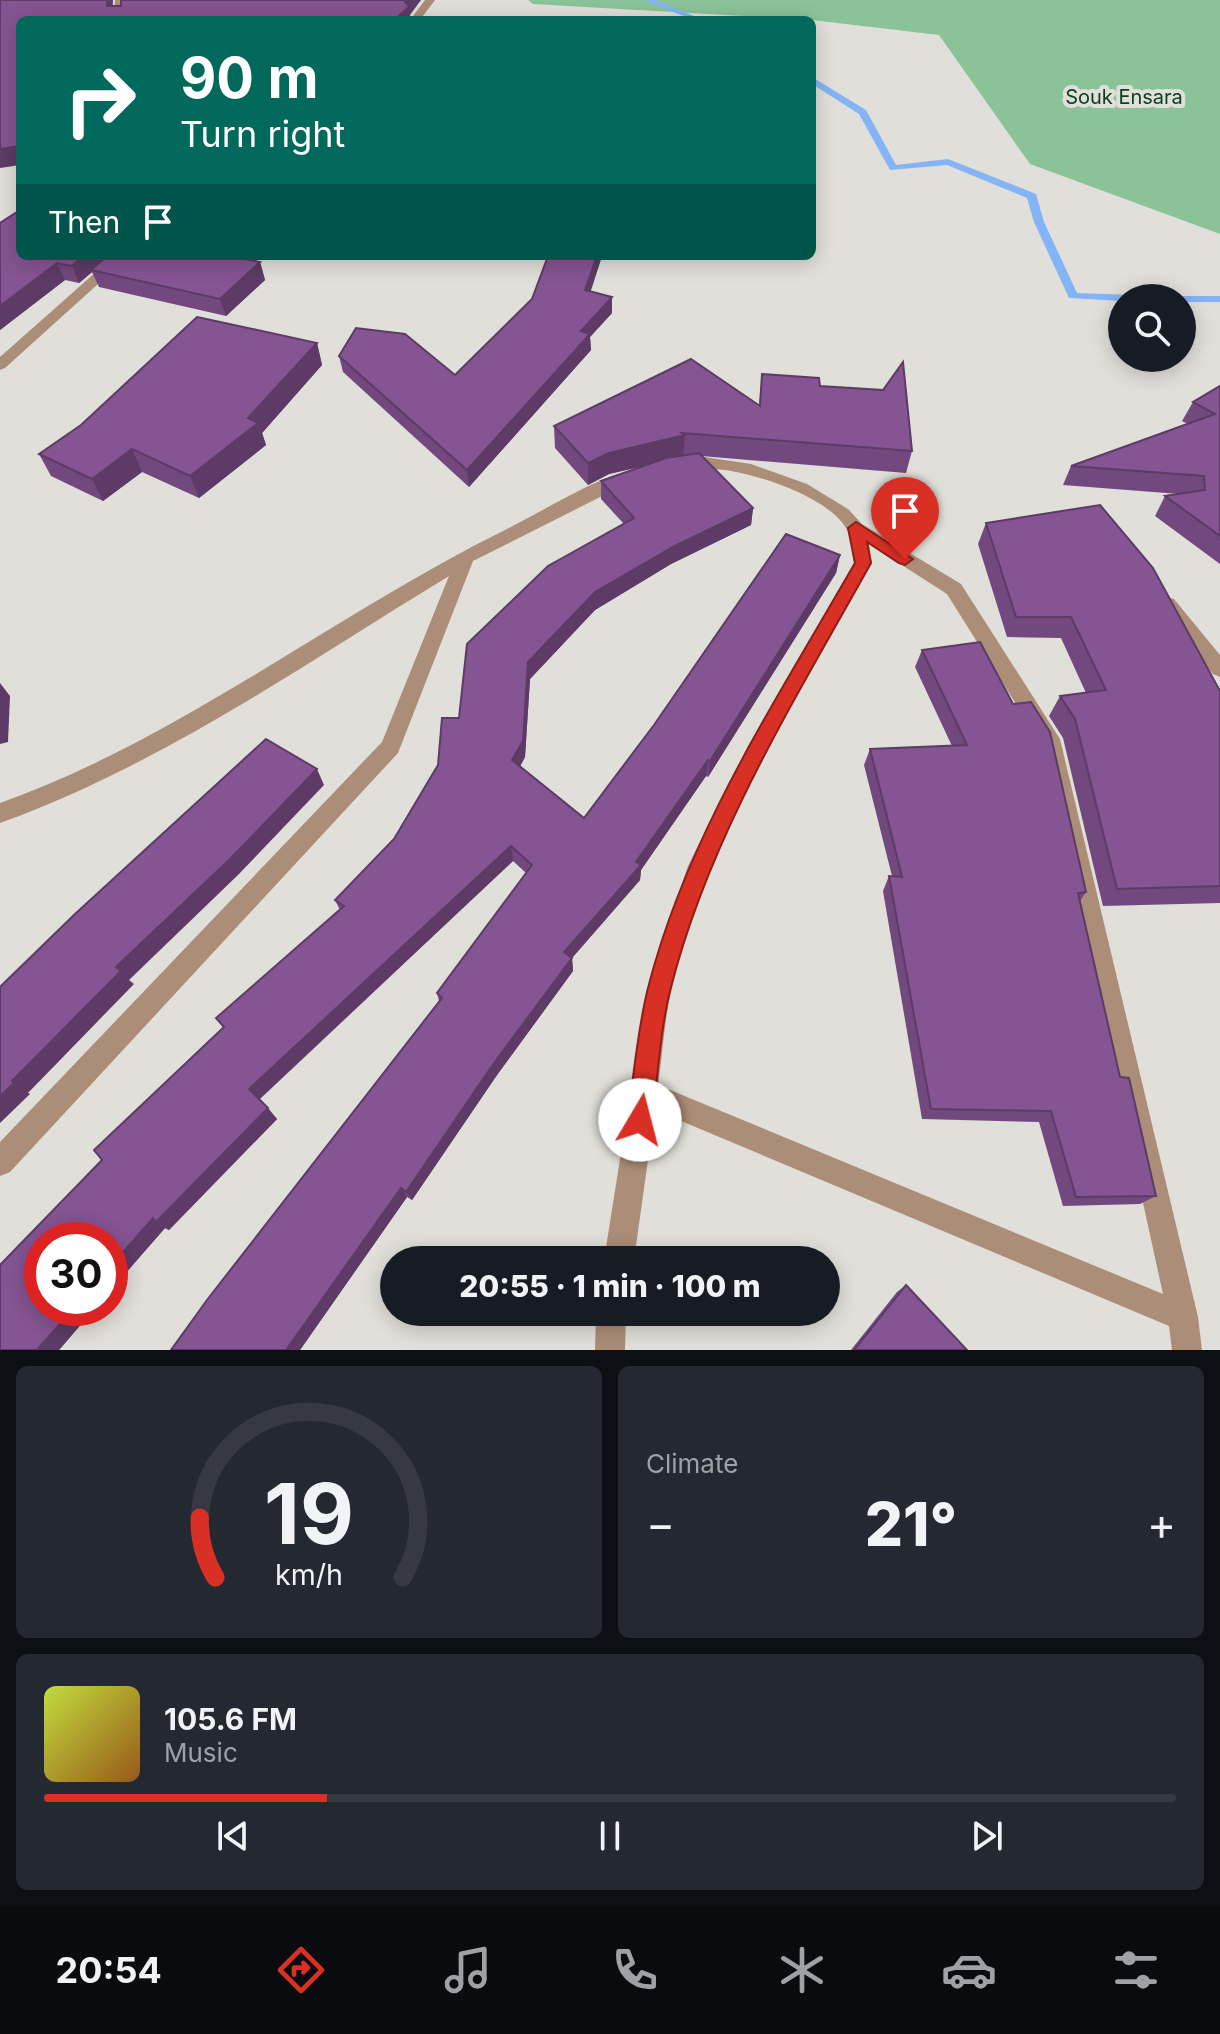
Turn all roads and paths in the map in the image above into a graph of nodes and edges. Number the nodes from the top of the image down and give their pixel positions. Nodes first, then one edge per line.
1 (97, 260) edge
2 (118, 260) edge
3 (94, 281) junction
4 (0, 365) edge
5 (664, 468) edge
6 (639, 474) edge
7 (856, 528) junction
8 (465, 557) junction
9 (1159, 595) edge
10 (1220, 669) edge
11 (0, 813) edge
12 (644, 1092) junction
13 (0, 1162) edge
14 (621, 1246) edge
15 (1183, 1317) junction
16 (611, 1326) edge
17 (610, 1350) edge
18 (1187, 1350) edge

1 - 3 street
2 - 3 street
3 - 4 street
5 - 7 street
6 - 8 street
7 - 12 street
7 - 15 street
8 - 11 street
8 - 13 street
9 - 10 street
12 - 14 street
12 - 15 street
15 - 18 street
16 - 17 street

